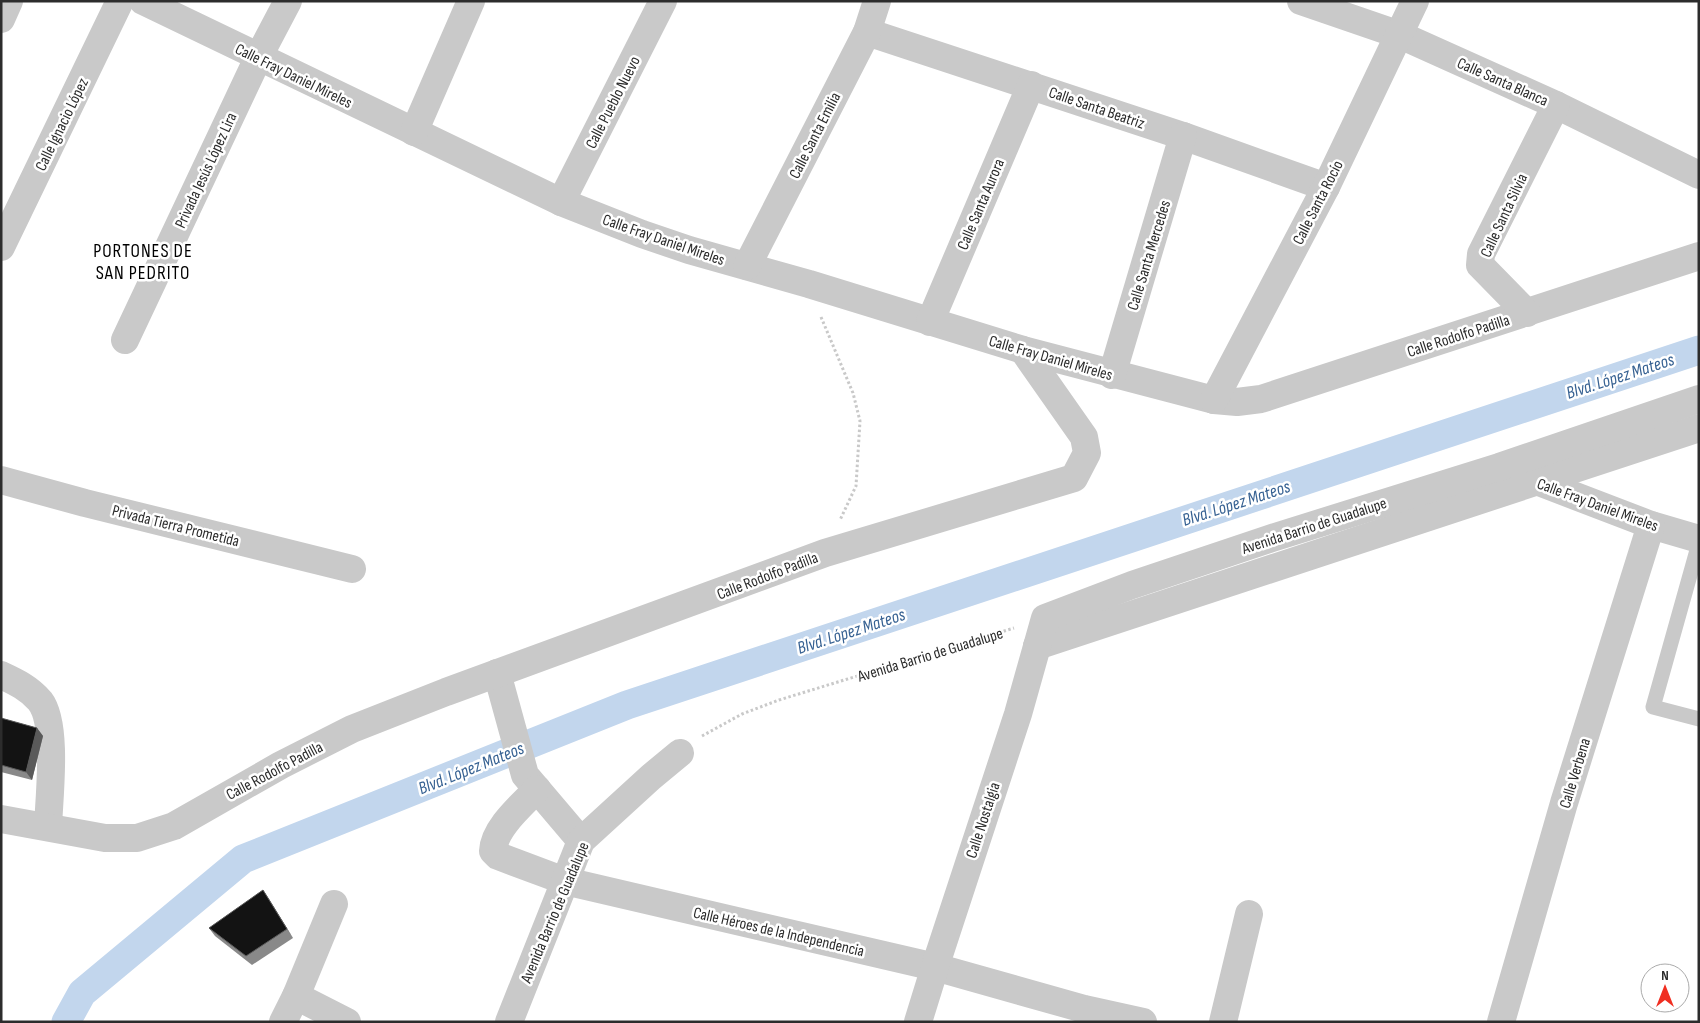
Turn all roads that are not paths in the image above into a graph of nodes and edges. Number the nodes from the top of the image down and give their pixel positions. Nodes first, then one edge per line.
1 (9, 1) edge
2 (120, 1) edge
3 (143, 1) edge
4 (288, 1) edge
5 (471, 1) edge
6 (663, 1) edge
7 (877, 1) edge
8 (1301, 1) edge
9 (1415, 1) edge
10 (1, 19) edge
11 (867, 32) junction
12 (1400, 35) junction
13 (258, 58) junction
14 (1031, 85) junction
15 (1556, 105) junction
16 (414, 132) junction
17 (1183, 136) junction
18 (1699, 176) edge
19 (1326, 187) junction
20 (561, 202) junction
21 (1, 247) edge
22 (1699, 256) edge
23 (747, 266) junction
24 (1527, 313) junction
25 (930, 322) junction
26 (124, 340) dead end
27 (1023, 350) junction
28 (1112, 374) junction
29 (1699, 399) edge
30 (1214, 400) junction
31 (1699, 428) edge
32 (1499, 467) junction
33 (1, 480) edge
34 (1536, 481) junction
35 (1651, 525) junction
36 (1699, 539) edge
37 (1699, 543) edge
38 (352, 569) dead end
39 (1045, 618) joint
40 (1037, 646) junction
41 (1, 676) edge
42 (500, 682) junction
43 (1699, 719) edge
44 (680, 753) road end
45 (531, 782) junction
46 (1, 819) edge
47 (48, 827) junction
48 (580, 841) junction
49 (564, 881) junction
50 (334, 904) dead end
51 (1249, 914) dead end
52 (935, 967) junction
53 (296, 996) junction
54 (283, 1022) edge
55 (347, 1022) edge
56 (509, 1022) edge
57 (918, 1022) edge
58 (1143, 1022) edge
59 (1223, 1022) edge
60 (1501, 1022) edge

1 - 10 street
2 - 21 street, Calle Ignacio López
3 - 13 street, Calle Fray Daniel Mireles
4 - 13 street, Privada Jesús López Lira
5 - 16 street
6 - 20 street, Calle Pueblo Nuevo
7 - 11 street, Calle Santa Emilia
8 - 12 street, Calle Santa Blanca
9 - 12 street, Calle Santa Rocío
11 - 14 street, Calle Santa Beatriz
11 - 23 street, Calle Santa Emilia
12 - 15 street, Calle Santa Blanca
12 - 19 street, Calle Santa Rocío
13 - 16 street, Calle Fray Daniel Mireles
13 - 26 street, Privada Jesús López Lira
14 - 17 street, Calle Santa Beatriz
14 - 25 street, Calle Santa Aurora
15 - 18 street, Calle Santa Blanca
15 - 24 street, Calle Santa Silvia
16 - 20 street, Calle Fray Daniel Mireles
17 - 19 street, Calle Santa Beatriz
17 - 28 street, Calle Santa Mercedes
19 - 30 street, Calle Santa Rocío
20 - 23 street, Calle Fray Daniel Mireles
22 - 24 street, Calle Rodolfo Padilla
23 - 25 street, Calle Fray Daniel Mireles
24 - 30 street, Calle Rodolfo Padilla
25 - 27 street, Calle Fray Daniel Mireles
27 - 28 street, Calle Fray Daniel Mireles
27 - 42 street, Calle Rodolfo Padilla
28 - 30 street, Calle Fray Daniel Mireles
29 - 32 street, Avenida Barrio de Guadalupe
31 - 34 street
32 - 34 street, Calle Fray Daniel Mireles
32 - 39 street, Avenida Barrio de Guadalupe
33 - 38 street, Privada Tierra Prometida
34 - 35 street, Calle Fray Daniel Mireles
34 - 40 street
35 - 36 street, Calle Fray Daniel Mireles
35 - 60 street, Calle Verbena
37 - 43 lane
39 - 40 street, Calle Nostalgia
40 - 52 street, Calle Nostalgia
41 - 47 street
42 - 45 street
42 - 47 street, Calle Rodolfo Padilla
44 - 48 street, Avenida Barrio de Guadalupe
45 - 48 street
45 - 49 street, Calle Héroes de la Independencia
46 - 47 street
48 - 49 street, Avenida Barrio de Guadalupe
49 - 52 street, Calle Héroes de la Independencia
49 - 56 street, Avenida Barrio de Guadalupe
50 - 53 street
51 - 59 street
52 - 57 street, Calle Nostalgia
52 - 58 street, Calle Héroes de la Independencia
53 - 54 street
53 - 55 street

